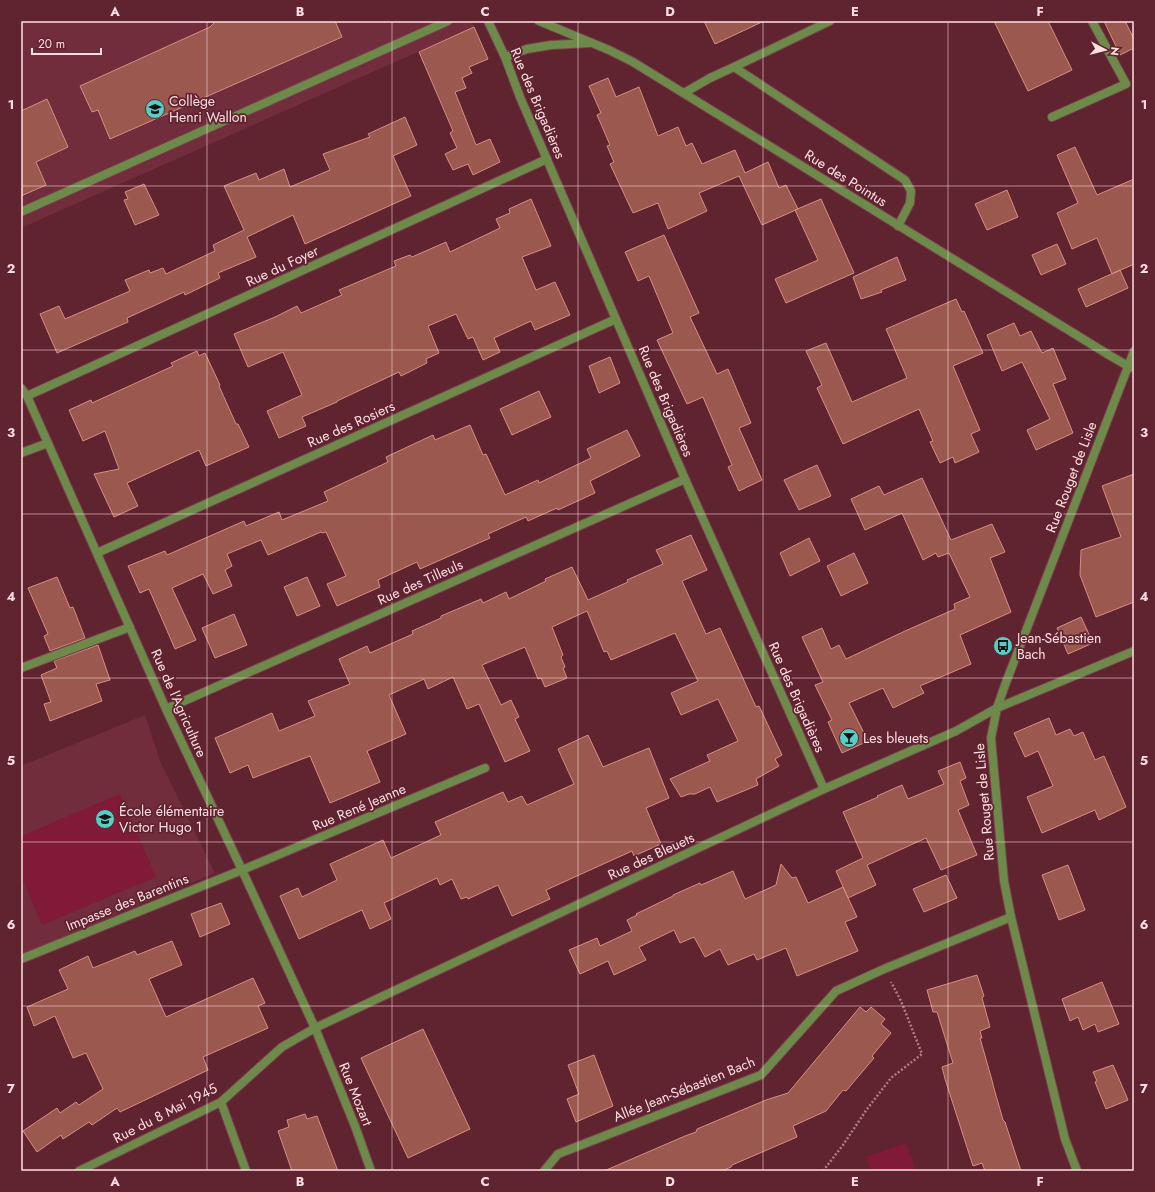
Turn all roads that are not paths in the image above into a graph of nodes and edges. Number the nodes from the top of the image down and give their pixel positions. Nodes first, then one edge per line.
1 (448, 21) edge
2 (488, 21) edge
3 (539, 21) edge
4 (830, 21) edge
5 (1092, 21) edge
6 (592, 42) junction
7 (505, 57) junction
8 (734, 67) junction
9 (684, 93) junction
10 (1052, 117) dead end
11 (547, 159) junction
12 (21, 212) edge
13 (898, 226) junction
14 (616, 319) junction
15 (1134, 351) edge
16 (1131, 367) edge
17 (21, 388) edge
18 (27, 396) junction
19 (48, 443) junction
20 (21, 453) edge
21 (685, 479) junction
22 (97, 553) junction
23 (130, 627) junction
24 (1134, 651) edge
25 (21, 668) edge
26 (997, 708) junction
27 (166, 709) junction
28 (485, 768) dead end
29 (824, 789) junction
30 (242, 870) junction
31 (1011, 917) junction
32 (21, 959) edge
33 (315, 1028) junction
34 (220, 1102) junction
35 (79, 1171) edge
36 (246, 1171) edge
37 (371, 1171) edge
38 (544, 1171) edge
39 (1077, 1171) edge

1 - 12 street
2 - 7 street, Rue des Brigadières
3 - 6 street, Rue des Pointus
4 - 8 street
5 - 10 street
6 - 7 street
6 - 9 street, Rue des Pointus
7 - 11 street, Rue des Brigadières
8 - 9 street
8 - 13 street
9 - 13 street, Rue des Pointus
11 - 14 street, Rue des Brigadières
11 - 18 street, Rue du Foyer
13 - 16 street, Rue des Pointus
14 - 21 street, Rue des Brigadières
14 - 22 street, Rue des Rosiers
15 - 16 street, Rue Rouget de Lisle
16 - 26 street, Rue Rouget de Lisle
17 - 18 street, Rue de l'Agriculture
18 - 19 street, Rue de l'Agriculture
19 - 20 street
19 - 22 street, Rue de l'Agriculture
21 - 27 street, Rue des Tilleuls
21 - 29 street, Rue des Brigadières
22 - 23 street, Rue de l'Agriculture
23 - 25 street
23 - 27 street, Rue de l'Agriculture
24 - 26 street, Rue des Bleuets
26 - 29 street, Rue des Bleuets
26 - 31 street, Rue Rouget de Lisle
27 - 30 street, Rue de l'Agriculture
28 - 30 street, Rue René Jeanne
29 - 33 street, Rue des Bleuets
30 - 32 street, Impasse des Barentins
30 - 33 street, Rue de l'Agriculture
31 - 38 street, Allée Jean-Sébastien Bach
31 - 39 street, Rue Rouget de Lisle
33 - 34 street, Rue du 8 Mai 1945
33 - 37 street, Rue Mozart
34 - 35 street, Rue du 8 Mai 1945
34 - 36 street

